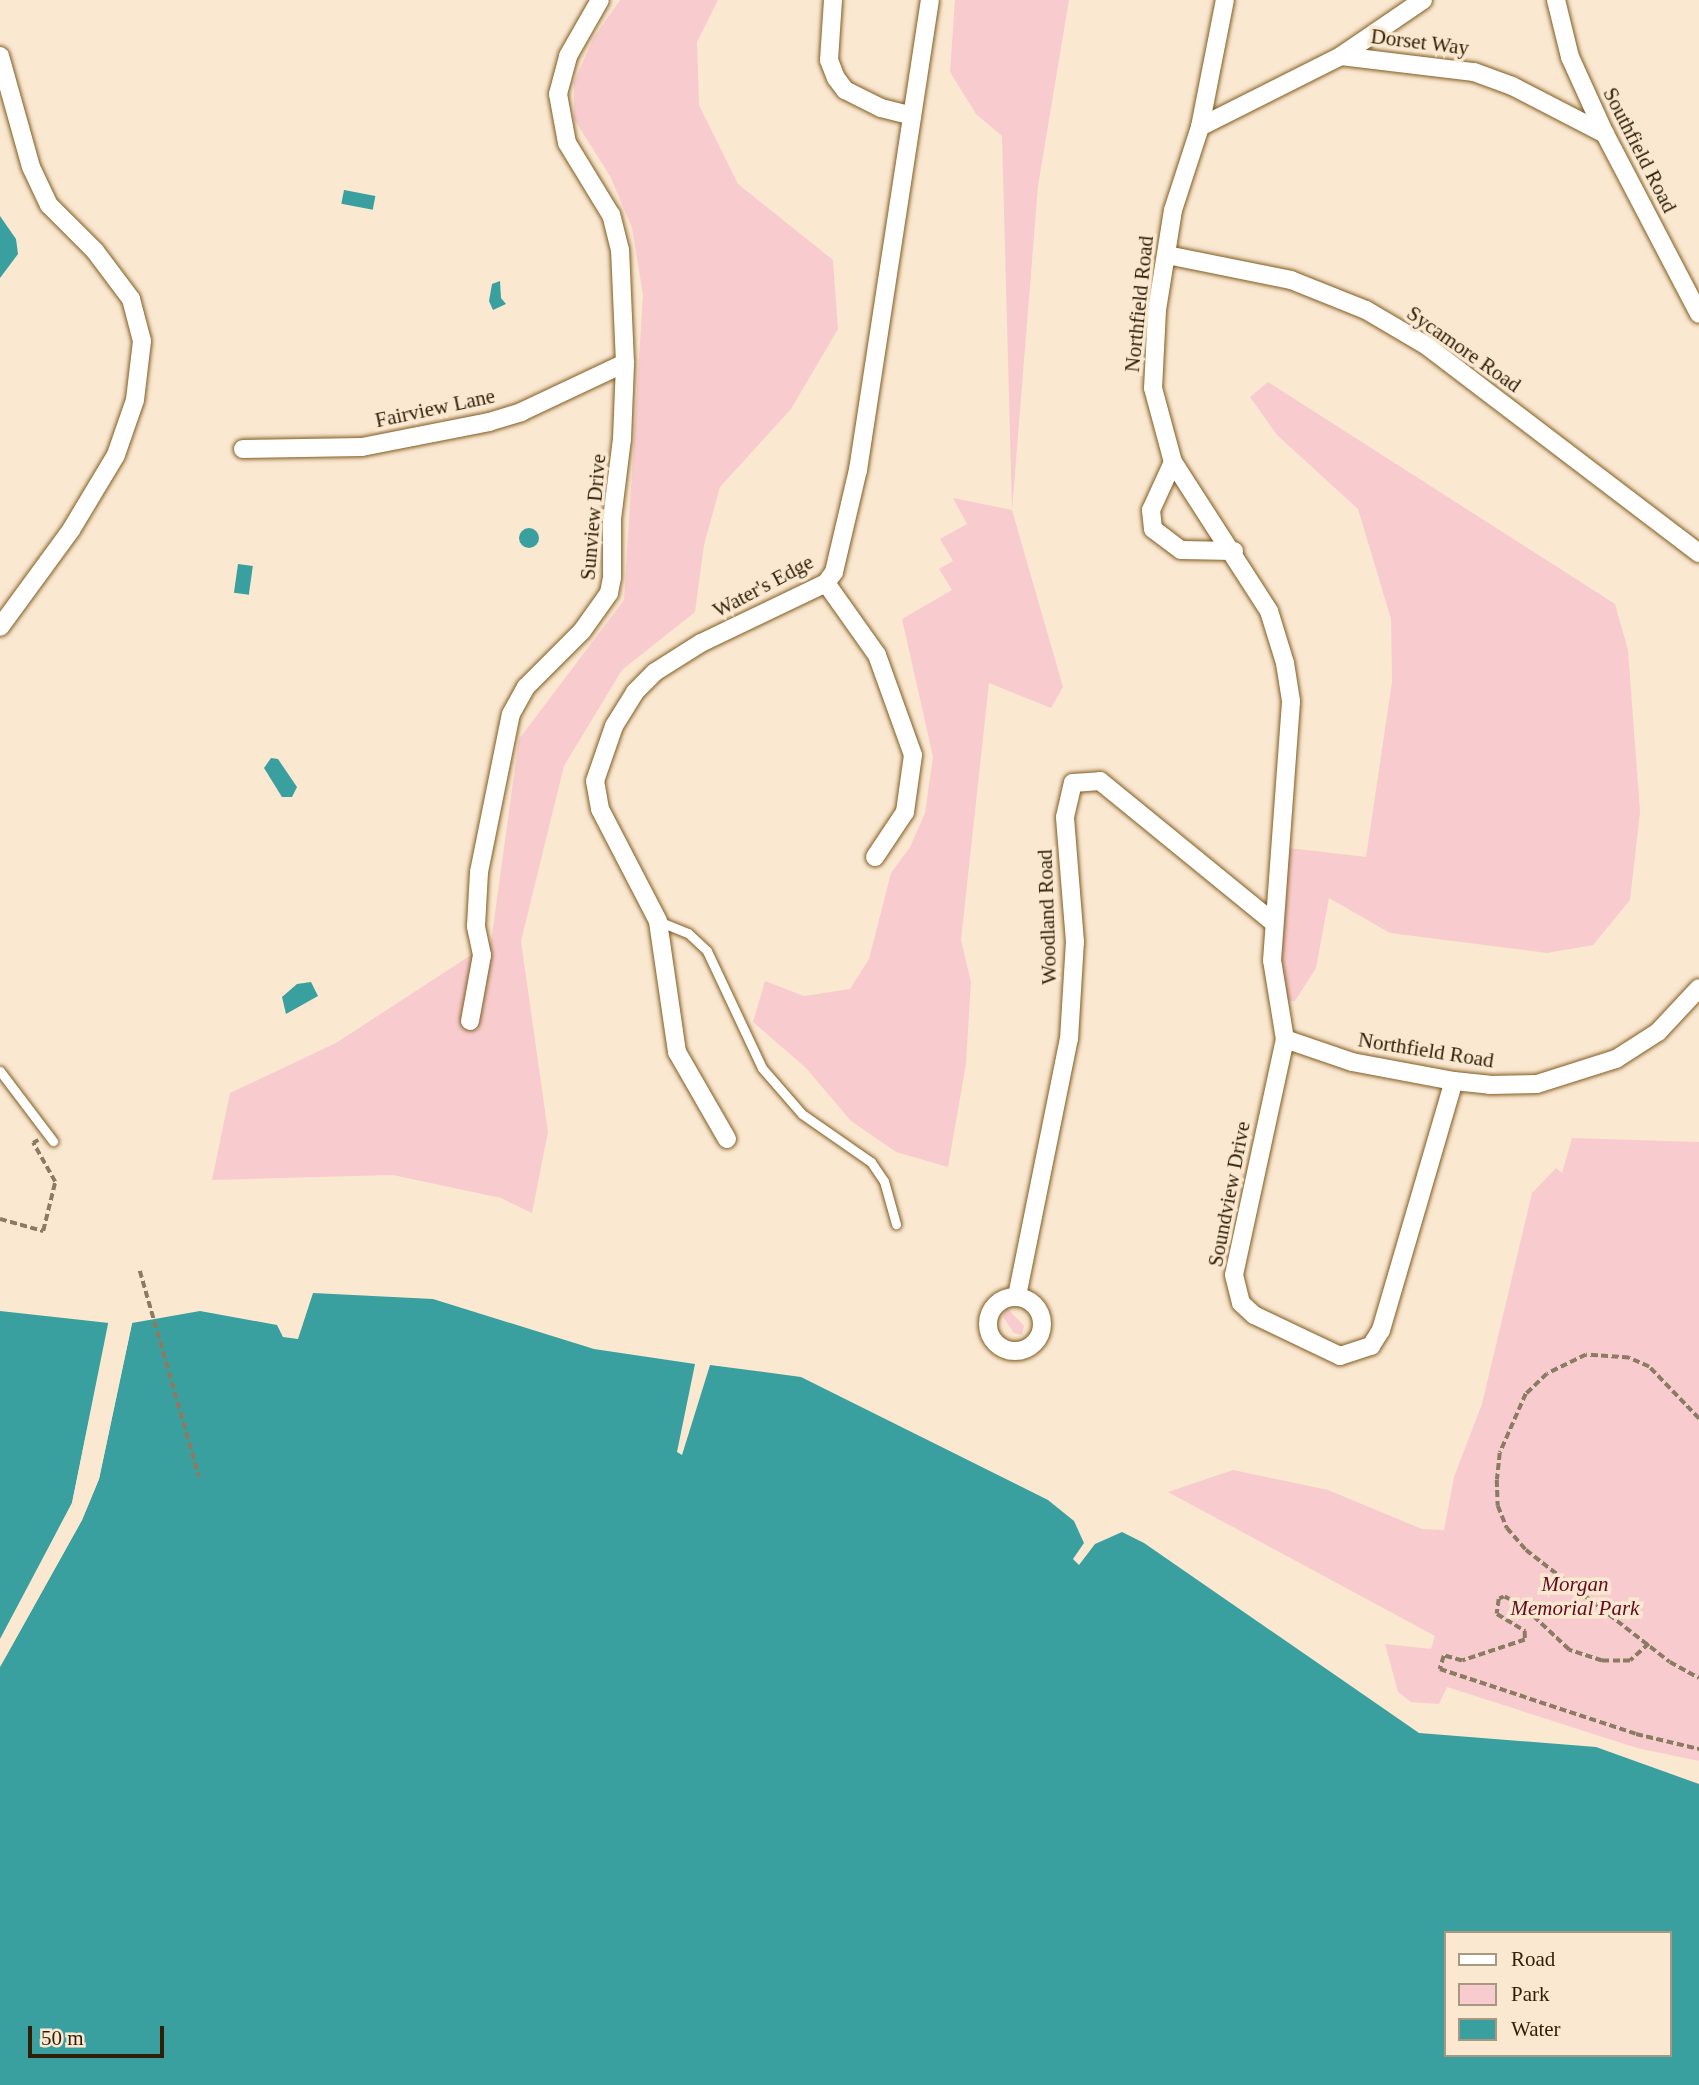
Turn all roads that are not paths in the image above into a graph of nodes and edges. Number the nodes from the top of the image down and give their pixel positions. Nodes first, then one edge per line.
1 (600, 0) edge
2 (833, 0) edge
3 (930, 0) edge
4 (1225, 0) edge
5 (1423, 0) edge
6 (1556, 0) edge
7 (0, 55) edge
8 (1341, 56) junction
9 (912, 116) junction
10 (1200, 127) junction
11 (1605, 134) junction
12 (1167, 255) junction
13 (1699, 314) edge
14 (625, 363) junction
15 (243, 449) dead end
16 (1173, 462) junction
17 (1234, 551) junction
18 (1699, 553) edge
19 (826, 583) junction
20 (0, 626) edge
21 (875, 857) dead end
22 (658, 921) junction
23 (1273, 922) junction
24 (1699, 988) edge
25 (470, 1021) dead end
26 (1285, 1039) junction
27 (3, 1076) edge
28 (1454, 1081) junction
29 (50, 1138) road end
30 (727, 1139) dead end
31 (897, 1224) dead end
32 (1017, 1296) dead end

1 - 14 street, Sunview Drive
2 - 9 street
3 - 9 street, Water's Edge
4 - 10 street, Northfield Road
5 - 8 street
6 - 11 street, Southfield Road
7 - 20 street
8 - 10 street
8 - 11 street, Dorset Way
9 - 19 street, Water's Edge
10 - 12 street, Northfield Road
11 - 13 street, Southfield Road
12 - 16 street, Northfield Road
12 - 18 street, Sycamore Road
14 - 15 street, Fairview Lane
14 - 25 street, Sunview Drive
16 - 17 street, Northfield Road
16 - 17 street
17 - 23 street, Northfield Road
19 - 21 street
19 - 22 street, Water's Edge
22 - 30 street, Water's Edge
22 - 31 lane
23 - 26 street, Soundview Drive
23 - 32 street, Woodland Road
24 - 28 street, Northfield Road
26 - 28 street, Northfield Road
26 - 28 street, Soundview Drive
27 - 29 lane

